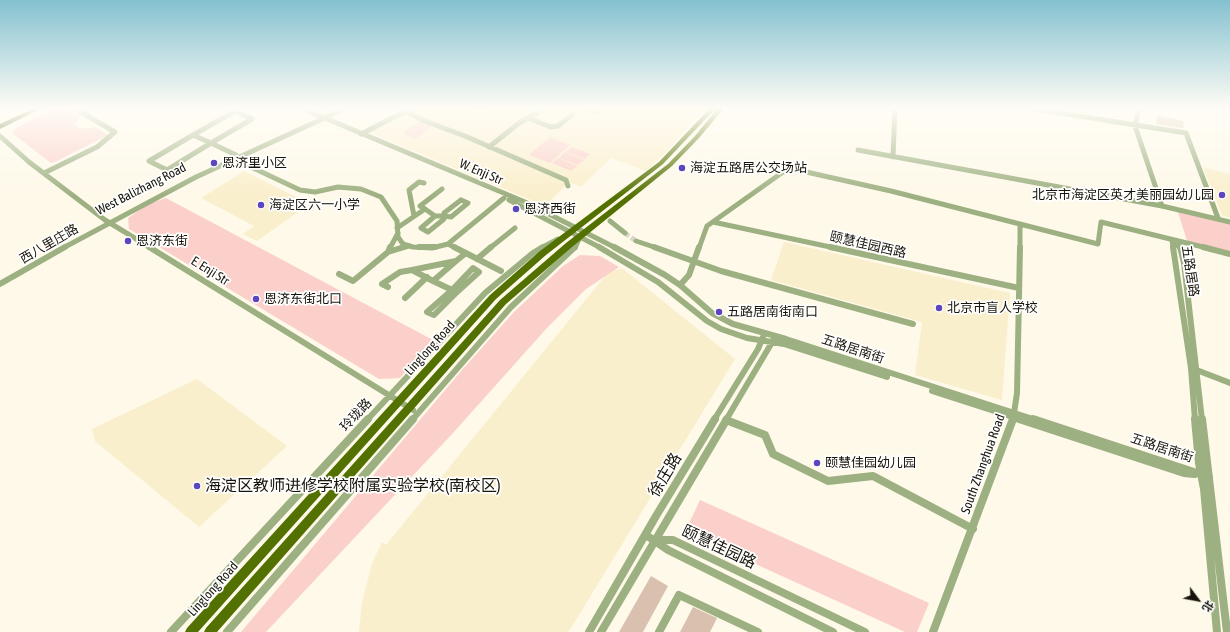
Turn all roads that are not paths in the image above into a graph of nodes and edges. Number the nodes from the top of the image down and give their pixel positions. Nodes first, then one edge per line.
1 (2, 137) edge
2 (108, 137) edge
3 (190, 137) edge
4 (196, 137) edge
5 (221, 137) edge
6 (277, 137) edge
7 (369, 137) edge
8 (369, 137) edge
9 (465, 137) edge
10 (501, 137) edge
11 (685, 137) edge
12 (697, 137) edge
13 (894, 137) edge
14 (1139, 137) edge
15 (1188, 137) edge
16 (211, 144) junction
17 (489, 147) junction
18 (858, 150) dead end
19 (235, 157) junction
20 (893, 157) junction
21 (44, 174) junction
22 (424, 183) dead end
23 (568, 186) dead end
24 (442, 189) dead end
25 (504, 198) junction
26 (1162, 206) junction
27 (425, 209) junction
28 (414, 216) junction
29 (435, 216) junction
30 (1218, 218) junction
31 (107, 221) junction
32 (610, 222) dead end
33 (713, 222) junction
34 (1230, 222) edge
35 (1020, 225) junction
36 (515, 228) dead end
37 (574, 229) junction
38 (398, 230) junction
39 (583, 233) junction
40 (625, 233) tunnel mouth
41 (1172, 240) junction
42 (636, 242) tunnel mouth
43 (448, 244) junction
44 (409, 246) junction
45 (388, 252) junction
46 (466, 253) junction
47 (1230, 254) edge
48 (477, 259) junction
49 (456, 261) junction
50 (694, 262) junction
51 (412, 270) junction
52 (501, 271) dead end
53 (339, 274) dead end
54 (427, 278) junction
55 (0, 280) edge
56 (433, 281) junction
57 (0, 284) edge
58 (680, 285) junction
59 (388, 287) dead end
60 (1019, 288) dead end
61 (454, 291) dead end
62 (405, 298) dead end
63 (913, 324) dead end
64 (763, 337) junction
65 (774, 339) junction
66 (1194, 369) junction
67 (1230, 383) edge
68 (394, 399) junction
69 (413, 410) junction
70 (1014, 418) junction
71 (726, 420) junction
72 (1205, 475) junction
73 (973, 529) junction
74 (646, 535) junction
75 (655, 540) junction
76 (1213, 588) junction
77 (1226, 593) edge
78 (171, 632) edge
79 (191, 632) edge
80 (210, 632) edge
81 (227, 632) edge
82 (589, 632) edge
83 (601, 632) edge
84 (659, 632) edge
85 (758, 632) edge
86 (833, 632) edge
87 (865, 632) edge
88 (933, 632) edge
89 (1217, 632) edge
90 (1227, 632) edge

1 - 21 street, E. Enji Str
2 - 21 street
3 - 16 street
4 - 16 street
5 - 16 street
6 - 19 street, West Balizhang Road
7 - 37 street, W. Enji Str
8 - 25 street, W. Enji Str
9 - 17 street
10 - 17 street
11 - 37 main road, Linglong Road
12 - 39 main road, Linglong Road
13 - 20 street
14 - 26 street
15 - 30 street
16 - 19 street
17 - 23 street
18 - 20 street
19 - 31 street, West Balizhang Road
19 - 38 street
20 - 26 street
21 - 31 street, E. Enji Str
22 - 28 street
24 - 27 street
25 - 37 street, W. Enji Str
25 - 43 street
26 - 30 street
27 - 28 street
27 - 29 street
28 - 38 street
29 - 29 street
30 - 34 street
31 - 55 street, West Balizhang Road
31 - 57 street, 西八里庄路
31 - 68 street, E. Enji Str
32 - 40 street
33 - 35 street
33 - 50 street
33 - 60 street, 颐慧佳园西路
35 - 41 street
35 - 70 street, South Zhanghua Road
36 - 48 street
37 - 39 street, W. Enji Str
37 - 68 main road, Linglong Road
38 - 44 street
38 - 45 street
39 - 58 street, 五路居南街
39 - 64 street, 五路居南街
39 - 69 main road, Linglong Road
41 - 47 street
41 - 66 street, 五路居路
42 - 50 street
43 - 44 street
43 - 46 street
44 - 45 street
45 - 53 street
46 - 48 street
46 - 49 street
48 - 52 street
49 - 51 street
49 - 56 street
50 - 58 street
50 - 63 street
51 - 54 street
51 - 59 street
54 - 56 street
54 - 62 street
56 - 61 street
58 - 64 street, 五路居南街
64 - 65 street, 五路居南街
64 - 74 street, 徐庄路
65 - 70 street, 五路居南街
65 - 71 street, 徐庄路
65 - 72 street, 五路居南街
66 - 67 street
66 - 72 street, 五路居路
68 - 69 street, E. Enji Str
68 - 78 street, 玲珑路
68 - 79 main road, Linglong Road
69 - 80 main road, Linglong Road
69 - 81 street
70 - 72 street, 五路居南街
70 - 73 street, South Zhanghua Road
71 - 73 street
71 - 75 street, 徐庄路
72 - 76 street, 五路居路
72 - 77 street, 五路居路
73 - 88 street, South Zhanghua Road
74 - 75 street
74 - 82 street, 徐庄路
75 - 83 street, 徐庄路
75 - 86 street, 颐慧佳园路
75 - 87 street, 颐慧佳园路
76 - 77 street
76 - 89 street, 五路居路
77 - 90 street, 五路居路
84 - 85 street

